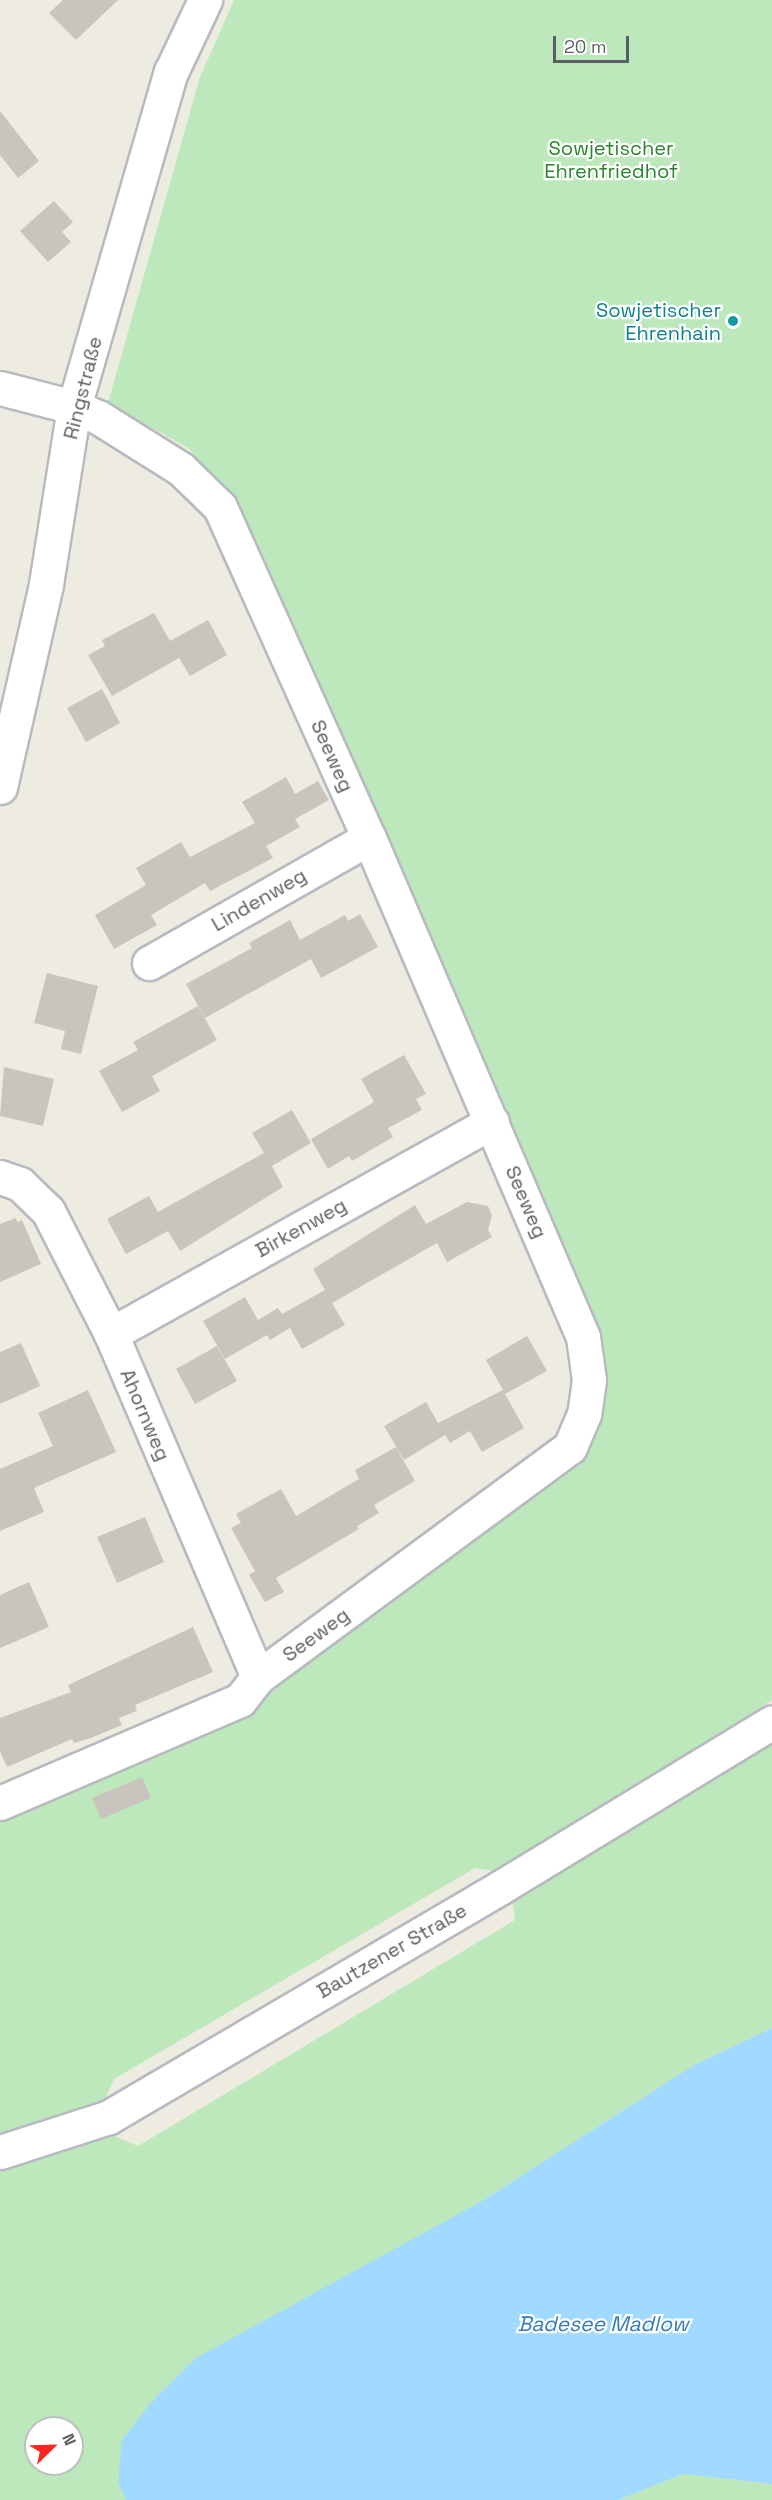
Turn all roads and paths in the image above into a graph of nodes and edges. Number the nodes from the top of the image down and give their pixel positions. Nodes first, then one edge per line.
1 (205, 0) edge
2 (0, 388) edge
3 (74, 406) junction
4 (0, 787) edge
5 (369, 838) junction
6 (149, 963) dead end
7 (492, 1122) junction
8 (0, 1177) edge
9 (111, 1334) junction
10 (258, 1677) junction
11 (772, 1722) edge
12 (0, 1803) edge
13 (0, 2152) edge

1 - 3 street, Ringstraße
2 - 3 street, Seeweg
3 - 4 street, Ringstraße
3 - 5 street, Seeweg
5 - 6 street, Lindenweg
5 - 7 street, Seeweg
7 - 9 street, Birkenweg
7 - 10 street, Seeweg
8 - 9 street, Ahornweg
9 - 10 street, Ahornweg
10 - 12 street, Seeweg
11 - 13 street, Bautzener Straße

